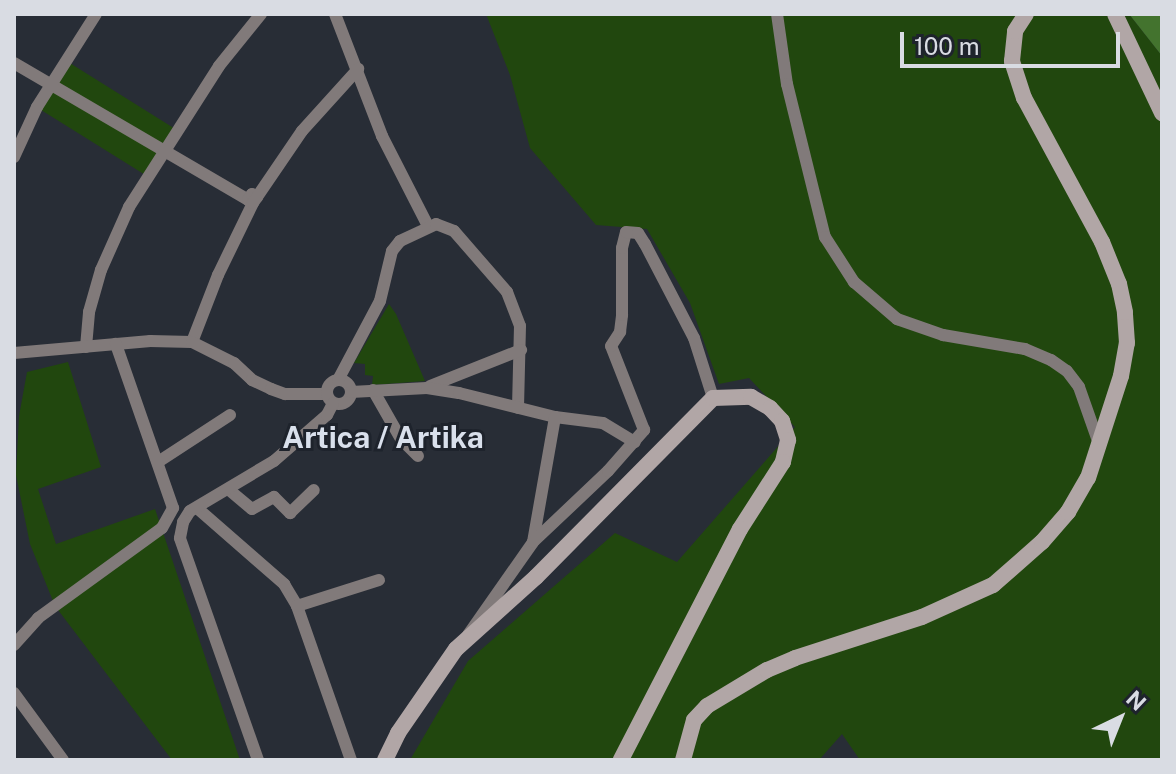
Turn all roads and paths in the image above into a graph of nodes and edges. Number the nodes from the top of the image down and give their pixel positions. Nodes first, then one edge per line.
1 (96, 14) edge
2 (261, 14) edge
3 (335, 14) edge
4 (777, 14) edge
5 (1026, 14) edge
6 (1115, 14) edge
7 (14, 63) edge
8 (358, 69) junction
9 (51, 83) junction
10 (1162, 113) edge
11 (163, 150) junction
12 (14, 157) edge
13 (257, 197) junction
14 (428, 226) junction
15 (192, 342) junction
16 (116, 344) junction
17 (86, 347) junction
18 (521, 350) junction
19 (14, 353) edge
20 (338, 380) junction
21 (427, 388) junction
22 (373, 390) junction
23 (351, 392) junction
24 (713, 398) junction
25 (330, 399) junction
26 (518, 408) junction
27 (230, 415) dead end
28 (555, 417) junction
29 (1098, 441) junction
30 (635, 442) junction
31 (418, 456) dead end
32 (158, 462) junction
33 (228, 489) junction
34 (314, 490) dead end
35 (197, 508) junction
36 (533, 542) junction
37 (379, 580) dead end
38 (297, 606) junction
39 (466, 638) junction
40 (14, 645) edge
41 (14, 693) edge
42 (63, 760) edge
43 (258, 760) edge
44 (351, 760) edge
45 (385, 760) edge
46 (621, 760) edge
47 (683, 760) edge

1 - 9 street
2 - 11 street
3 - 8 street
4 - 29 street
5 - 29 street
6 - 10 street
7 - 9 street
8 - 13 street
8 - 14 street
9 - 11 street
9 - 12 street
11 - 13 street
11 - 17 street
13 - 15 street
14 - 18 street
14 - 20 street
15 - 16 street
15 - 25 street
16 - 17 street
16 - 32 street
17 - 19 street
18 - 21 street
18 - 26 street
20 - 23 street
20 - 25 street
21 - 22 street
21 - 26 street
22 - 23 street
22 - 31 street
23 - 25 street
24 - 30 street
24 - 39 street
24 - 46 street
25 - 33 street
26 - 28 street
27 - 32 street
28 - 30 street
28 - 36 street
29 - 47 street
30 - 36 street
32 - 40 street
33 - 34 street
33 - 35 street
35 - 38 street
35 - 43 street
36 - 39 street
37 - 38 street
38 - 44 street
39 - 45 street
41 - 42 street

